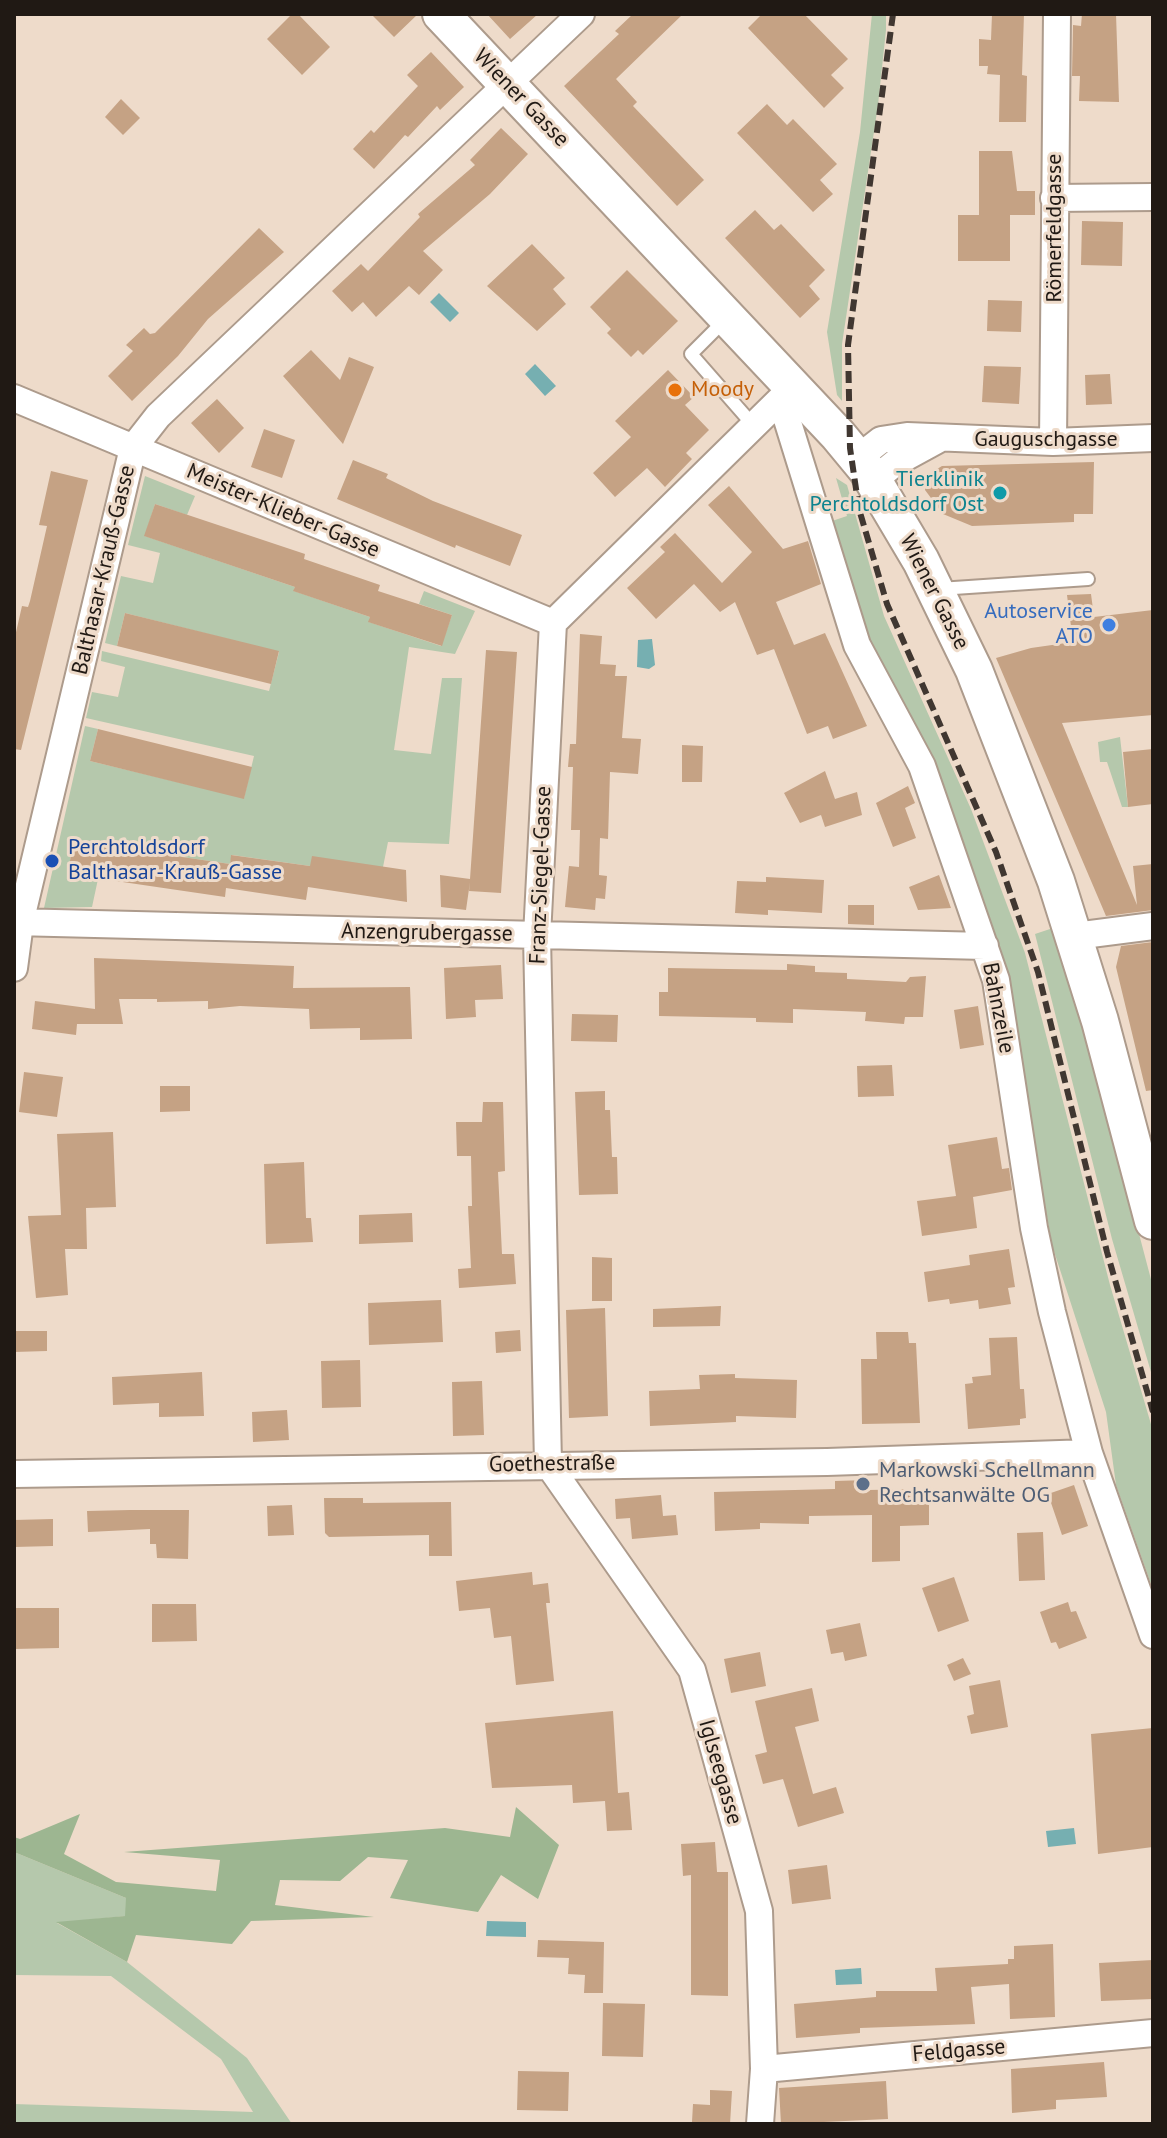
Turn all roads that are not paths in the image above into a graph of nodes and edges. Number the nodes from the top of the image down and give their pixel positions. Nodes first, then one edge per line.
1 (441, 14) edge
2 (581, 14) edge
3 (1057, 14) edge
4 (507, 84) junction
5 (1153, 197) edge
6 (1054, 198) junction
7 (727, 318) junction
8 (786, 394) junction
9 (14, 398) edge
10 (754, 426) junction
11 (1153, 438) edge
12 (1053, 442) junction
13 (133, 448) junction
14 (865, 469) junction
15 (1088, 579) dead end
16 (936, 590) junction
17 (553, 623) junction
18 (17, 923) edge
19 (1153, 926) edge
20 (537, 936) junction
21 (1075, 936) junction
22 (985, 946) junction
23 (14, 968) edge
24 (1153, 1221) edge
25 (1089, 1453) junction
26 (548, 1464) junction
27 (14, 1474) edge
28 (1153, 1635) edge
29 (1153, 2033) edge
30 (764, 2069) junction
31 (760, 2124) edge

1 - 4 main road, Wiener Gasse
2 - 4 street, Balthasar-Krauß-Gasse
3 - 6 street, Römerfeldgasse
4 - 7 main road, Wiener Gasse
4 - 13 street, Balthasar-Krauß-Gasse
5 - 6 street
6 - 12 street, Römerfeldgasse
7 - 8 main road, Wiener Gasse
7 - 10 lane
8 - 10 street
8 - 14 main road, Wiener Gasse
8 - 22 street, Bahnzeile
9 - 13 street, Meister-Klieber-Gasse
10 - 17 street
11 - 12 street, Gauguschgasse
12 - 14 street, Gauguschgasse
13 - 17 street, Meister-Klieber-Gasse
13 - 18 street, Balthasar-Krauß-Gasse
14 - 16 main road, Wiener Gasse
15 - 16 lane
16 - 21 main road, Wiener Gasse
17 - 20 street, Franz-Siegel-Gasse
18 - 20 street, Anzengrubergasse
18 - 23 street, Balthasar-Krauß-Gasse
19 - 21 street
20 - 22 street, Anzengrubergasse
20 - 26 street, Franz-Siegel-Gasse
21 - 24 main road, Wiener Gasse
22 - 25 street, Bahnzeile
25 - 26 street, Goethestraße
25 - 28 street, Bahnzeile
26 - 27 street, Goethestraße
26 - 30 street, Iglseegasse
29 - 30 street, Feldgasse
30 - 31 street, Iglseegasse

